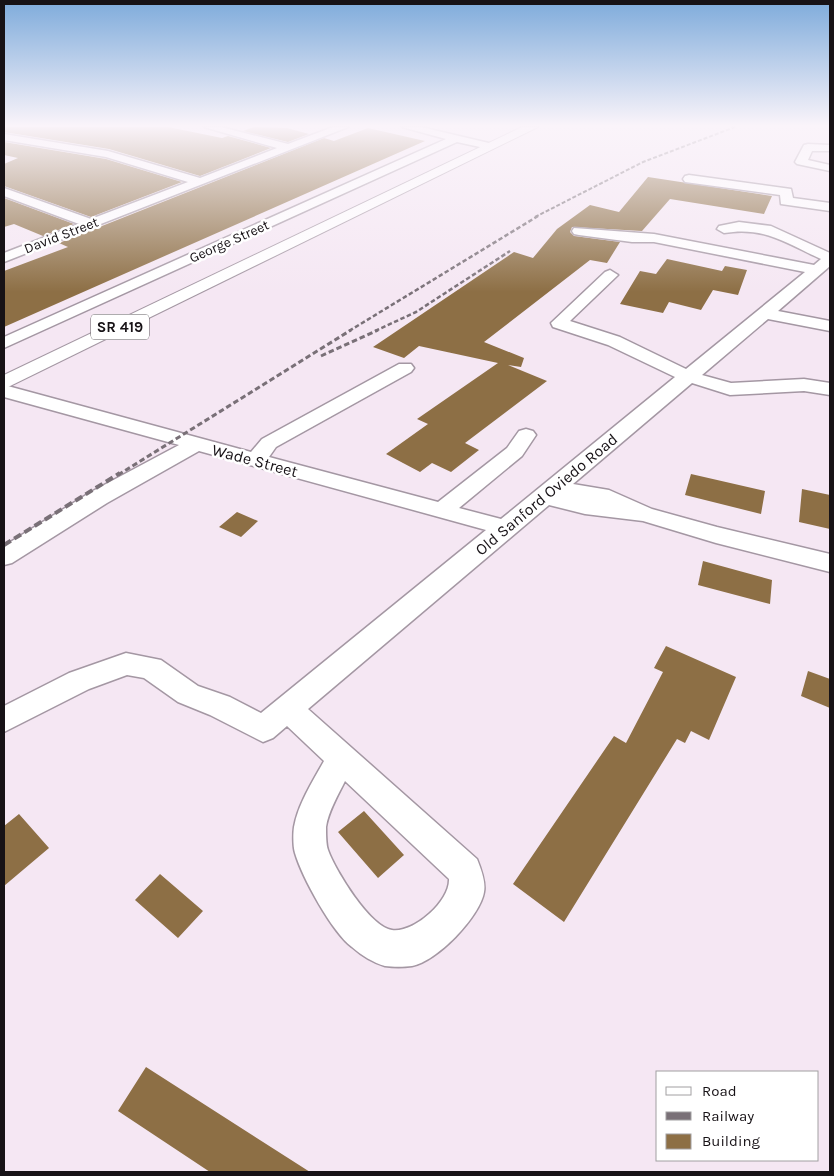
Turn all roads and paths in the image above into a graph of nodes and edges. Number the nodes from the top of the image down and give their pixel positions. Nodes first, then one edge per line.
1 (200, 182) edge
2 (358, 182) edge
3 (416, 182) edge
4 (716, 182) edge
5 (4, 192) edge
6 (830, 207) edge
7 (91, 224) junction
8 (724, 229) dead end
9 (579, 231) dead end
10 (4, 258) edge
11 (826, 262) edge
12 (610, 275) dead end
13 (763, 313) junction
14 (830, 326) edge
15 (4, 343) edge
16 (405, 368) dead end
17 (688, 376) junction
18 (4, 383) edge
19 (830, 390) edge
20 (4, 391) edge
21 (526, 435) dead end
22 (197, 444) junction
23 (256, 460) junction
24 (548, 492) junction
25 (442, 510) junction
26 (506, 528) junction
27 (4, 557) edge
28 (830, 563) edge
29 (288, 709) junction
30 (4, 720) edge
31 (341, 758) junction

1 - 7 street, David Street
2 - 15 street, George Street
3 - 18 main road, SR 419
4 - 6 street
5 - 7 street
7 - 10 street, David Street
8 - 11 street
9 - 11 street
11 - 13 street, Old Sanford Oviedo Road
12 - 17 street
13 - 14 street
13 - 17 street, Old Sanford Oviedo Road
16 - 23 street
17 - 19 street
17 - 24 street, Old Sanford Oviedo Road
20 - 22 street, Wade Street
21 - 25 street
22 - 23 street, Wade Street
22 - 27 street
23 - 25 street, Wade Street
24 - 26 street, Old Sanford Oviedo Road
24 - 28 street
25 - 26 street, Wade Street
26 - 29 street, Old Sanford Oviedo Road
29 - 30 street, Old Sanford Oviedo Road
29 - 31 street
31 - 31 street

